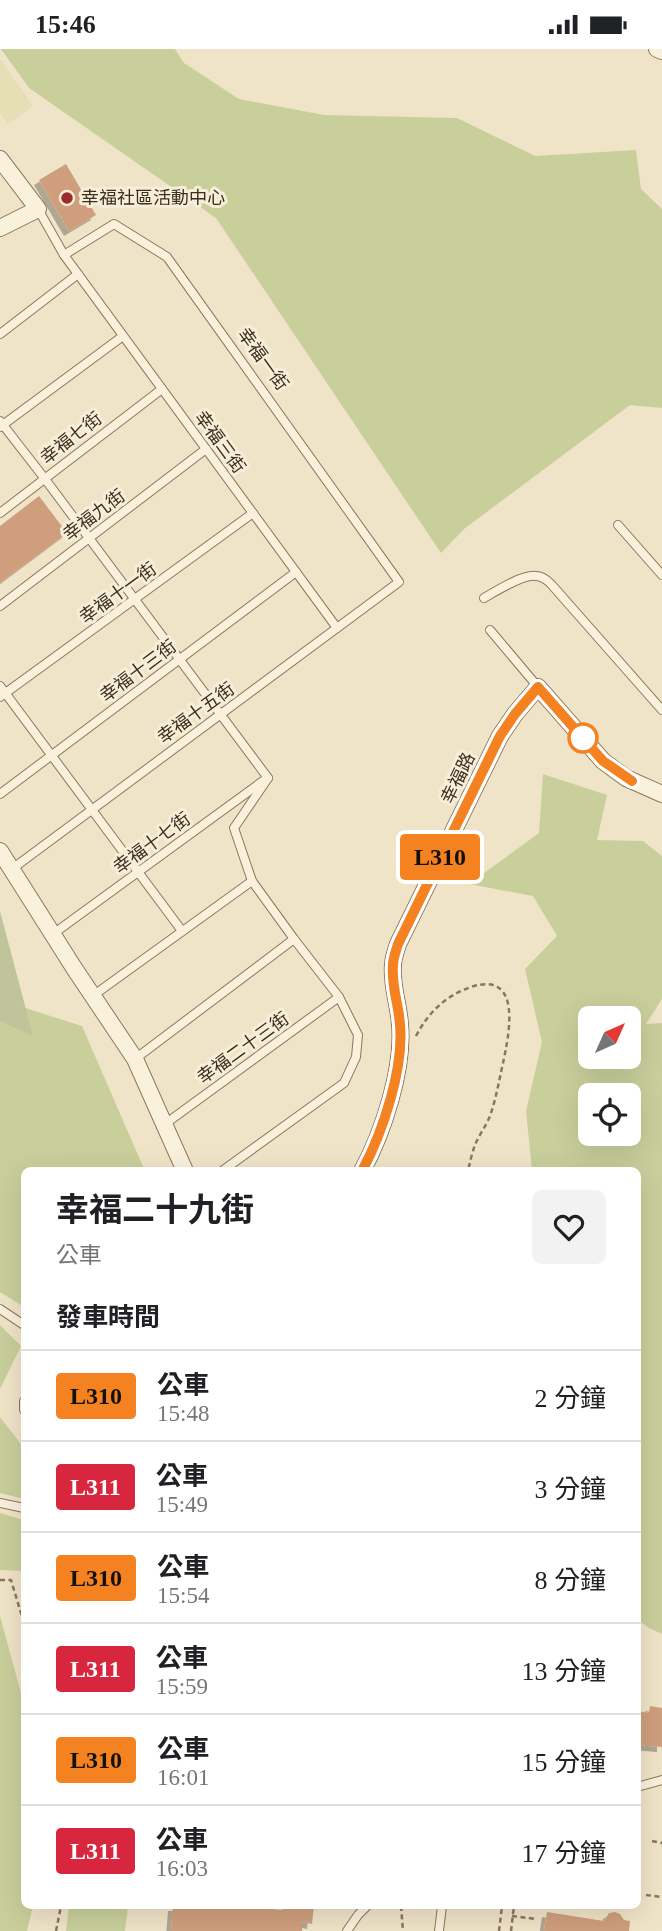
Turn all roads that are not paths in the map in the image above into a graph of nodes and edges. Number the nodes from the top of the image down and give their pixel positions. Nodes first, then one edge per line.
1 (0, 159) edge
2 (38, 209) junction
3 (0, 228) edge
4 (64, 255) junction
5 (78, 274) junction
6 (0, 334) edge
7 (123, 336) junction
8 (162, 389) junction
9 (1, 424) edge
10 (206, 449) junction
11 (45, 479) junction
12 (0, 513) edge
13 (253, 513) junction
14 (618, 525) dead end
15 (88, 539) junction
16 (296, 572) junction
17 (662, 575) edge
18 (399, 582) joint
19 (484, 598) dead end
20 (135, 600) junction
21 (0, 606) edge
22 (337, 628) junction
23 (490, 630) dead end
24 (179, 659) junction
25 (538, 687) junction
26 (2, 692) edge
27 (662, 710) edge
28 (220, 714) junction
29 (52, 756) junction
30 (268, 778) junction
31 (662, 793) edge
32 (0, 794) edge
33 (92, 809) junction
34 (0, 851) edge
35 (12, 869) junction
36 (138, 872) junction
37 (252, 881) junction
38 (182, 931) junction
39 (53, 934) junction
40 (294, 939) junction
41 (94, 995) junction
42 (339, 997) junction
43 (135, 1059) junction
44 (165, 1124) junction
45 (183, 1167) edge
46 (228, 1167) edge
47 (364, 1167) edge
48 (0, 1310) edge
49 (21, 1323) edge
50 (0, 1503) edge
51 (21, 1507) edge
52 (662, 1780) edge
53 (641, 1786) edge
54 (364, 1909) edge
55 (442, 1909) edge
56 (347, 1931) edge
57 (439, 1931) edge

1 - 2 street
2 - 3 street
2 - 4 lane, 幸福三街
4 - 5 lane, 幸福三街
4 - 18 lane, 幸福一街
5 - 6 lane
5 - 7 lane, 幸福三街
7 - 8 lane, 幸福三街
7 - 9 lane
8 - 10 lane, 幸福三街
8 - 11 lane, 幸福七街
9 - 11 lane
10 - 13 lane, 幸福三街
10 - 15 lane, 幸福九街
11 - 12 lane, 幸福七街
11 - 15 lane
13 - 16 lane, 幸福三街
13 - 20 lane, 幸福十一街
14 - 17 lane
15 - 20 lane
15 - 21 lane, 幸福九街
16 - 22 lane, 幸福三街
16 - 24 lane, 幸福十三街
18 - 22 lane, 幸福十五街
19 - 27 lane
20 - 24 lane
20 - 26 lane, 幸福十一街
22 - 28 lane, 幸福十五街
23 - 25 lane
24 - 28 lane
24 - 29 lane, 幸福十三街
25 - 31 street
25 - 47 street, 幸福路
26 - 29 lane
28 - 30 lane
28 - 33 lane, 幸福十五街
29 - 32 lane, 幸福十三街
29 - 33 lane
30 - 36 lane, 幸福十七街
30 - 37 lane
33 - 35 lane, 幸福十五街
33 - 36 lane
34 - 35 street
35 - 39 street
36 - 38 lane
36 - 39 lane, 幸福十七街
37 - 38 lane
37 - 40 lane
38 - 41 lane
39 - 41 street
40 - 42 lane
40 - 43 lane
41 - 43 street
42 - 44 lane, 幸福二十三街
42 - 46 lane
43 - 44 street
44 - 45 street
48 - 49 lane
50 - 51 lane
52 - 53 lane
54 - 56 lane
55 - 57 lane

